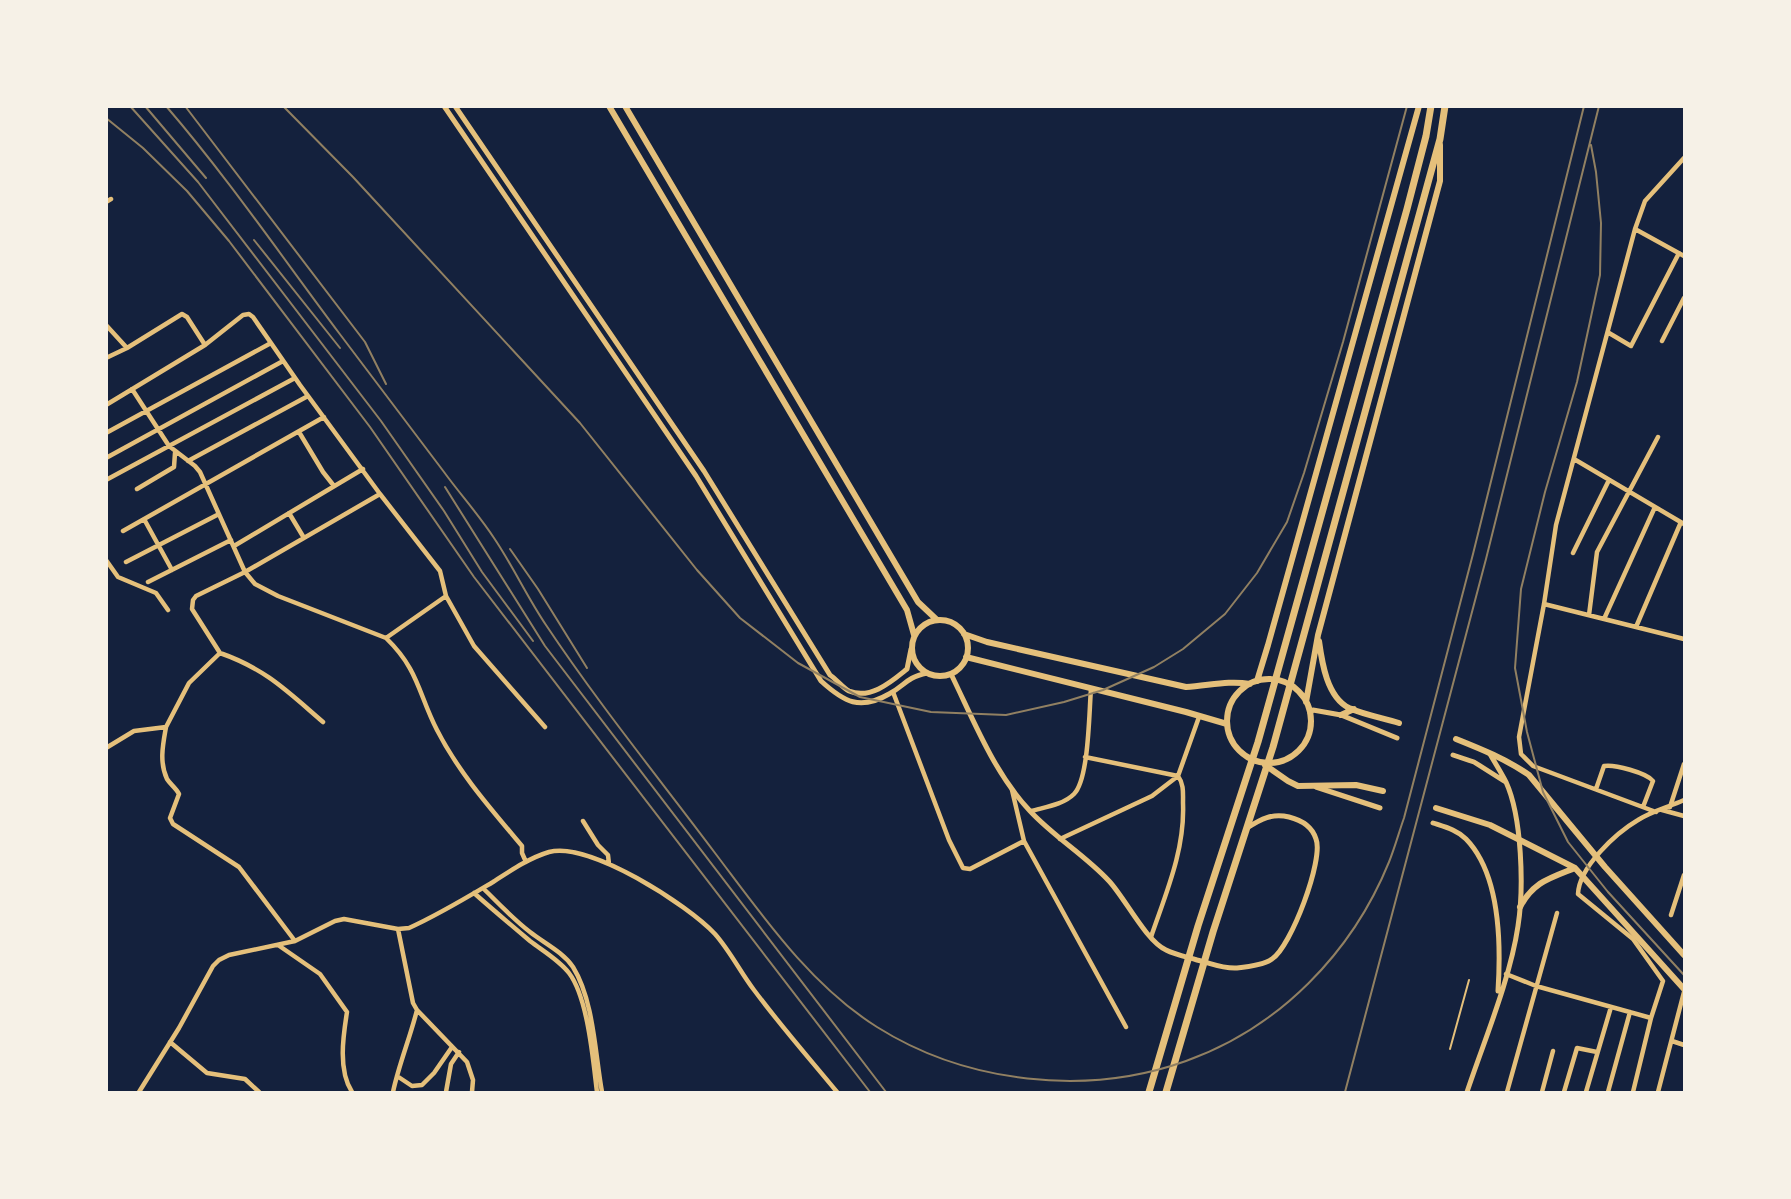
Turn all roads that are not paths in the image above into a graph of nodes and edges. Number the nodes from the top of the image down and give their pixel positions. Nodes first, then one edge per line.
1 (444, 106) edge
2 (455, 106) edge
3 (609, 106) edge
4 (625, 106) edge
5 (1419, 106) edge
6 (1431, 106) edge
7 (1445, 106) edge
8 (1440, 139) junction
9 (1684, 158) edge
10 (1635, 229) junction
11 (1679, 252) junction
12 (1684, 255) edge
13 (1684, 298) edge
14 (106, 325) edge
15 (1609, 333) junction
16 (1662, 341) dead end
17 (271, 344) junction
18 (205, 345) junction
19 (127, 348) junction
20 (106, 358) edge
21 (283, 361) junction
22 (295, 378) junction
23 (132, 389) junction
24 (308, 396) junction
25 (106, 405) edge
26 (146, 411) junction
27 (324, 417) junction
28 (159, 430) junction
29 (298, 432) junction
30 (106, 433) edge
31 (1658, 437) dead end
32 (169, 446) junction
33 (176, 453) junction
34 (106, 458) edge
35 (1574, 459) junction
36 (188, 461) junction
37 (363, 469) junction
38 (106, 480) edge
39 (1609, 480) junction
40 (205, 484) junction
41 (334, 486) junction
42 (137, 489) dead end
43 (1630, 492) junction
44 (380, 494) junction
45 (1655, 507) junction
46 (289, 513) junction
47 (219, 514) junction
48 (144, 519) junction
49 (1683, 523) edge
50 (123, 531) dead end
51 (304, 538) junction
52 (231, 540) junction
53 (158, 545) junction
54 (234, 546) junction
55 (1573, 553) dead end
56 (106, 560) edge
57 (126, 562) dead end
58 (172, 570) junction
59 (245, 572) junction
60 (148, 582) dead end
61 (446, 596) junction
62 (1544, 604) junction
63 (168, 610) dead end
64 (1588, 615) junction
65 (936, 619) junction
66 (1604, 619) junction
67 (1635, 627) junction
68 (964, 634) junction
69 (914, 635) junction
70 (1318, 635) junction
71 (386, 638) junction
72 (1684, 639) edge
73 (911, 649) junction
74 (220, 653) junction
75 (966, 657) junction
76 (927, 673) junction
77 (951, 674) junction
78 (1253, 682) junction
79 (1091, 689) junction
80 (893, 692) junction
81 (1306, 702) junction
82 (1354, 709) junction
83 (1310, 713) junction
84 (1341, 716) junction
85 (1199, 717) junction
86 (323, 722) dead end
87 (1400, 723) dead end
88 (1227, 724) junction
89 (166, 726) junction
90 (544, 727) dead end
91 (1396, 738) dead end
92 (1456, 740) dead end
93 (106, 748) edge
94 (1489, 752) junction
95 (1453, 755) dead end
96 (1085, 757) junction
97 (1261, 763) junction
98 (1684, 764) edge
99 (1178, 776) junction
100 (1506, 783) junction
101 (1316, 787) junction
102 (1596, 789) junction
103 (1012, 790) junction
104 (1383, 792) dead end
105 (1684, 800) edge
106 (1643, 807) junction
107 (1670, 807) junction
108 (1380, 808) dead end
109 (1436, 808) dead end
110 (1031, 811) junction
111 (1659, 811) junction
112 (1684, 816) edge
113 (583, 821) dead end
114 (1433, 823) dead end
115 (1246, 829) junction
116 (1518, 838) junction
117 (1060, 839) junction
118 (1024, 841) junction
119 (1596, 856) junction
120 (526, 862) junction
121 (609, 864) junction
122 (1575, 868) junction
123 (1684, 876) edge
124 (1583, 877) junction
125 (483, 888) junction
126 (474, 893) junction
127 (1678, 894) junction
128 (1684, 896) edge
129 (1520, 907) junction
130 (1557, 913) dead end
131 (1671, 915) dead end
132 (398, 929) junction
133 (1151, 937) junction
134 (295, 941) junction
135 (278, 944) junction
136 (1684, 955) edge
137 (1506, 974) junction
138 (1469, 980) dead end
139 (1536, 986) junction
140 (1684, 990) edge
141 (1498, 998) junction
142 (1611, 1007) junction
143 (417, 1010) junction
144 (1629, 1012) junction
145 (1652, 1018) junction
146 (1126, 1027) dead end
147 (1672, 1041) junction
148 (170, 1042) junction
149 (1684, 1045) edge
150 (452, 1047) junction
151 (1450, 1049) dead end
152 (1553, 1051) dead end
153 (459, 1052) junction
154 (1597, 1052) junction
155 (397, 1076) junction
156 (139, 1092) edge
157 (259, 1092) edge
158 (352, 1092) edge
159 (393, 1092) edge
160 (446, 1092) edge
161 (472, 1092) edge
162 (597, 1092) edge
163 (602, 1092) edge
164 (837, 1092) edge
165 (1149, 1092) edge
166 (1166, 1092) edge
167 (1467, 1092) edge
168 (1507, 1092) edge
169 (1542, 1092) edge
170 (1564, 1092) edge
171 (1586, 1092) edge
172 (1608, 1092) edge
173 (1633, 1092) edge
174 (1658, 1092) edge

1 - 80 street
2 - 73 street
3 - 69 main road
4 - 65 main road
5 - 78 main road
6 - 165 main road
7 - 8 main road
8 - 70 main road
8 - 115 main road
9 - 10 street
10 - 11 street
10 - 15 street
11 - 12 street
11 - 15 street
13 - 16 street
14 - 19 street
15 - 35 street
17 - 18 street
17 - 21 street
17 - 26 street
18 - 19 street
18 - 23 street
19 - 20 street
21 - 22 street
21 - 28 street
22 - 24 street
22 - 32 street
23 - 25 street
23 - 26 street
24 - 27 street
24 - 36 street
26 - 28 street
26 - 30 street
27 - 29 street
27 - 37 street
28 - 32 street
28 - 34 street
29 - 40 street
29 - 41 street
31 - 43 street
32 - 33 street
32 - 38 street
33 - 36 street
33 - 42 street
35 - 39 street
35 - 62 street
36 - 40 street
37 - 41 street
37 - 44 street
39 - 43 street
39 - 55 street
40 - 47 street
40 - 48 street
41 - 46 street
43 - 45 street
43 - 64 street
44 - 51 street
44 - 61 street
45 - 49 street
45 - 66 street
46 - 51 street
46 - 54 street
47 - 52 street
47 - 53 street
48 - 50 street
48 - 53 street
49 - 67 street
51 - 59 street
52 - 54 street
52 - 58 street
53 - 57 street
53 - 58 street
54 - 59 street
56 - 63 street
58 - 60 street
59 - 71 street
59 - 74 street
61 - 71 street
61 - 90 street
62 - 64 street
62 - 102 street
64 - 66 street
65 - 68 main road
65 - 69 main road
66 - 67 street
67 - 72 street
68 - 75 main road
68 - 78 main road
69 - 73 main road
70 - 81 main road
70 - 82 main road
71 - 120 street
73 - 76 main road
74 - 86 street
74 - 89 street
75 - 77 main road
75 - 79 main road
76 - 77 main road
76 - 80 street
77 - 103 street
78 - 81 main road
78 - 88 main road
79 - 85 main road
79 - 96 street
80 - 118 street
81 - 83 main road
82 - 84 main road
82 - 87 main road
83 - 84 street
83 - 97 main road
84 - 91 street
85 - 88 main road
85 - 99 street
88 - 97 main road
89 - 93 street
89 - 134 street
92 - 94 main road
94 - 100 street
94 - 119 main road
95 - 100 street
96 - 99 street
96 - 110 street
97 - 101 main road
98 - 107 street
99 - 117 street
99 - 133 street
100 - 116 street
101 - 104 main road
101 - 108 street
102 - 106 street
102 - 106 street
103 - 110 street
103 - 118 street
105 - 107 street
106 - 111 street
107 - 111 street
109 - 116 main road
110 - 117 street
111 - 112 street
111 - 119 street
113 - 121 street
114 - 141 street
115 - 133 street
115 - 166 main road
116 - 122 main road
116 - 129 street
117 - 133 street
118 - 146 street
119 - 124 street
119 - 136 main road
120 - 121 street
120 - 125 street
121 - 164 street
122 - 124 main road
122 - 129 main road
123 - 127 street
124 - 140 main road
124 - 145 street
125 - 126 street
125 - 163 street
126 - 132 street
126 - 162 street
127 - 128 street
127 - 131 street
129 - 137 street
130 - 139 street
132 - 134 street
132 - 143 street
134 - 135 street
135 - 148 street
135 - 158 street
137 - 139 street
137 - 141 street
138 - 151 lane
139 - 142 street
139 - 168 street
140 - 147 street
141 - 167 street
142 - 144 street
142 - 154 street
143 - 150 street
143 - 155 street
144 - 145 street
144 - 172 street
145 - 173 street
147 - 149 street
147 - 174 street
148 - 156 street
148 - 157 street
150 - 153 street
150 - 155 street
152 - 169 street
153 - 160 street
153 - 161 street
154 - 170 street
154 - 171 street
155 - 159 street

